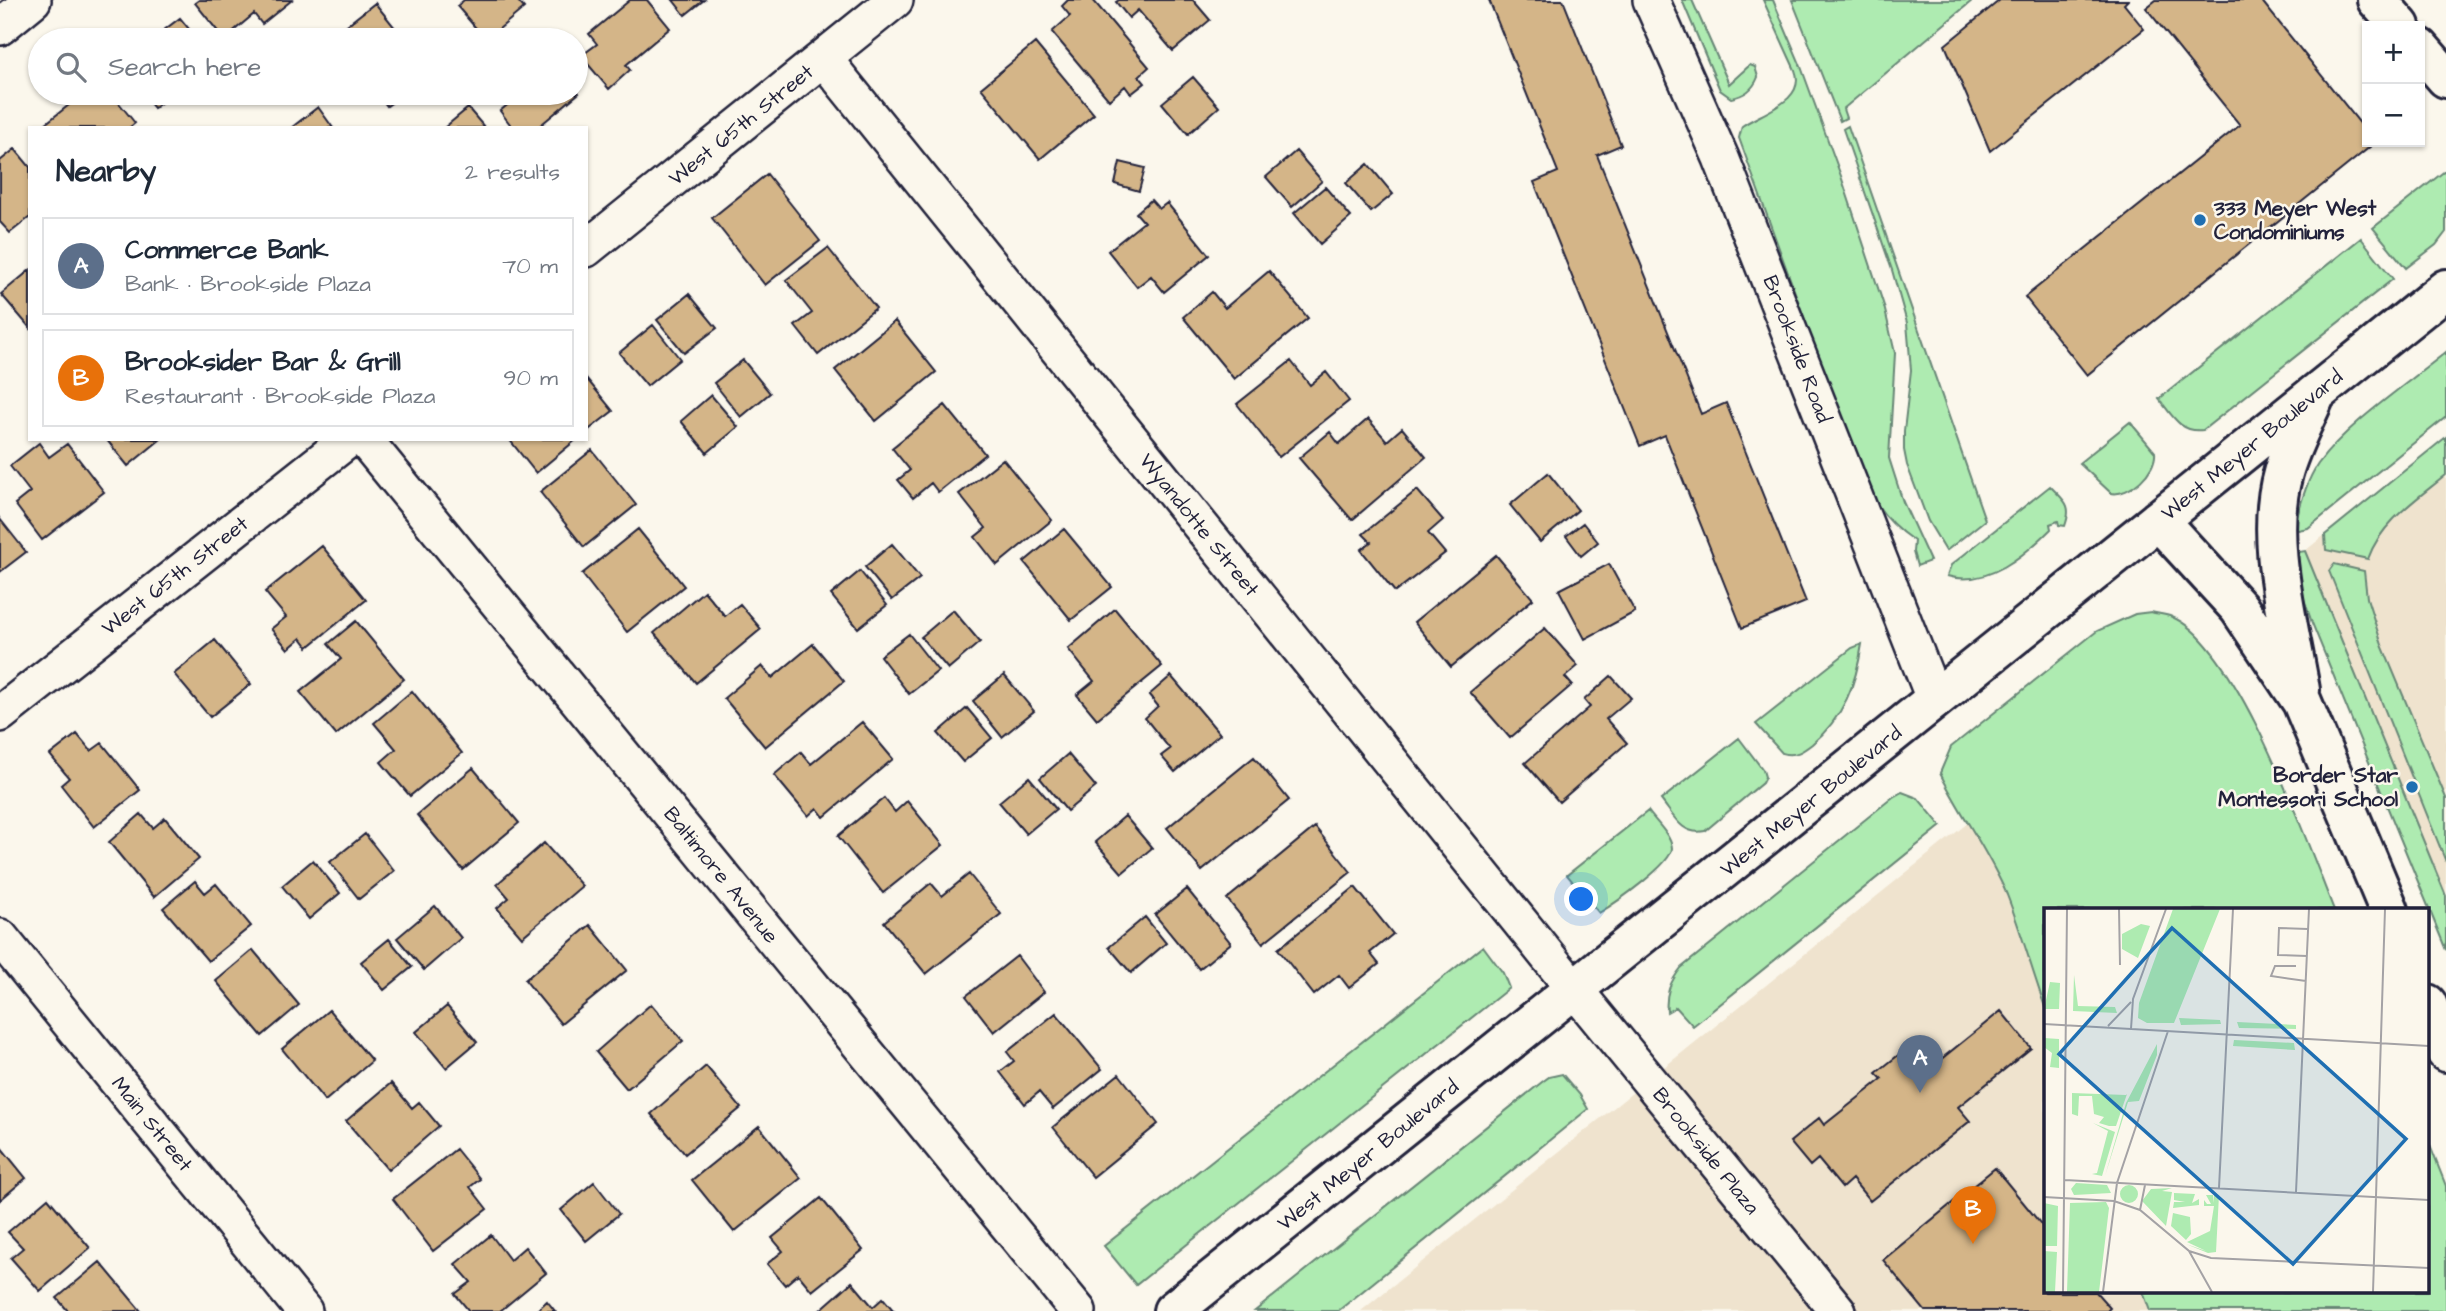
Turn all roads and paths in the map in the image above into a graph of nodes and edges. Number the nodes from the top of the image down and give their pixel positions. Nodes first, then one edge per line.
1 (33, 0) edge
2 (895, 0) edge
3 (1651, 0) edge
4 (2377, 0) edge
5 (2396, 21) edge
6 (0, 27) edge
7 (2425, 54) edge
8 (824, 59) junction
9 (2446, 78) edge
10 (588, 247) edge
11 (2446, 289) edge
12 (2315, 394) junction
13 (346, 441) edge
14 (366, 441) edge
15 (2158, 520) junction
16 (1936, 701) junction
17 (2302, 702) junction
18 (0, 714) edge
19 (2388, 908) edge
20 (0, 937) edge
21 (1575, 990) junction
22 (2428, 1007) edge
23 (2446, 1052) edge
24 (304, 1311) edge
25 (1078, 1311) edge
26 (1174, 1311) edge
27 (1838, 1311) edge

1 - 6 street
2 - 8 street, West 65th Street
3 - 16 street, Brookside Road
4 - 5 main road
7 - 9 main road
8 - 10 street, West 65th Street
8 - 21 street, Wyandotte Street
11 - 12 main road, West Meyer Boulevard
12 - 15 main road, West Meyer Boulevard
12 - 17 main road
13 - 18 street, West 65th Street
14 - 25 street, Baltimore Avenue
15 - 16 main road, West Meyer Boulevard
15 - 17 main road
16 - 21 main road, West Meyer Boulevard
17 - 19 main road
20 - 24 street, Main Street
21 - 26 main road, West Meyer Boulevard
21 - 27 street, Brookside Plaza
22 - 23 main road

